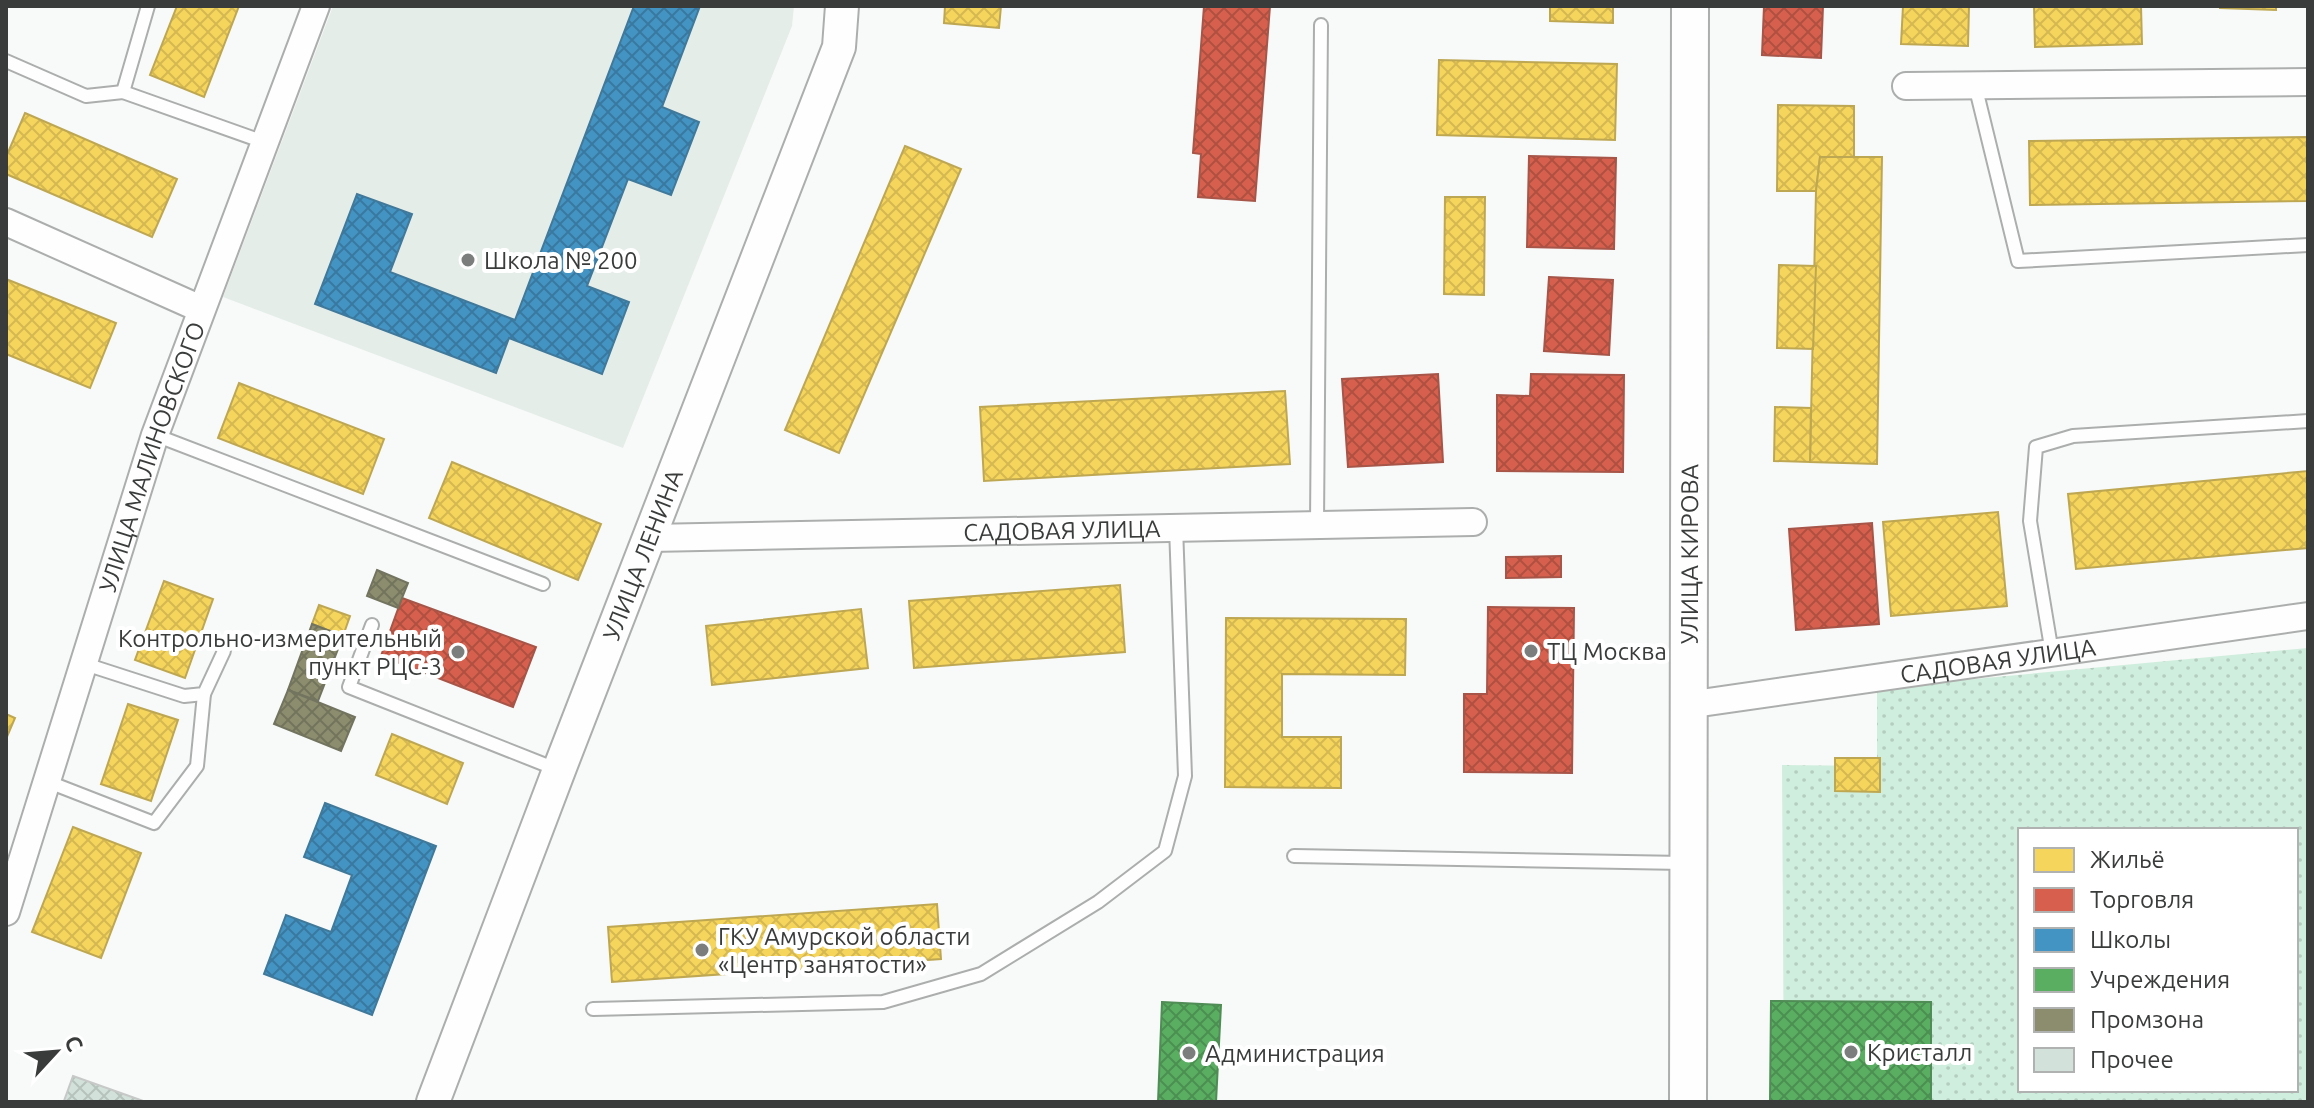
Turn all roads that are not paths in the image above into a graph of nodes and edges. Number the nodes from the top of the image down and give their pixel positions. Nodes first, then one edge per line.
1 (148, 6) edge
2 (316, 6) edge
3 (842, 6) edge
4 (1690, 6) edge
5 (1321, 25) dead end
6 (6, 61) edge
7 (2308, 82) edge
8 (1975, 85) junction
9 (1906, 86) dead end
10 (123, 92) junction
11 (264, 142) junction
12 (6, 222) edge
13 (2308, 245) edge
14 (201, 309) junction
15 (2308, 421) edge
16 (155, 435) junction
17 (1473, 522) dead end
18 (1317, 524) junction
19 (1176, 527) junction
20 (650, 538) junction
21 (543, 584) dead end
22 (2308, 616) edge
23 (372, 625) dead end
24 (224, 651) dead end
25 (2052, 653) junction
26 (85, 664) junction
27 (204, 694) junction
28 (1687, 705) junction
29 (559, 770) junction
30 (46, 781) junction
31 (1294, 856) dead end
32 (1687, 863) junction
33 (6, 912) edge
34 (593, 1009) dead end
35 (433, 1102) edge
36 (1688, 1102) edge

1 - 10 lane
2 - 11 street, УЛИЦА МАЛИНОВСКОГО
3 - 20 street, УЛИЦА ЛЕНИНА
4 - 28 main road, УЛИЦА КИРОВА
5 - 18 lane
6 - 10 lane
7 - 8 street
8 - 9 street
8 - 13 lane
10 - 11 lane
11 - 14 street, УЛИЦА МАЛИНОВСКОГО
12 - 14 street
14 - 16 street, УЛИЦА МАЛИНОВСКОГО
15 - 25 lane
16 - 21 lane
16 - 26 street, УЛИЦА МАЛИНОВСКОГО
17 - 18 street, САДОВАЯ УЛИЦА
18 - 19 street, САДОВАЯ УЛИЦА
19 - 20 street, САДОВАЯ УЛИЦА
19 - 34 lane
20 - 29 street, УЛИЦА ЛЕНИНА
22 - 25 street, САДОВАЯ УЛИЦА
23 - 29 lane
24 - 27 lane
25 - 28 street, САДОВАЯ УЛИЦА
26 - 27 lane
26 - 30 street, УЛИЦА МАЛИНОВСКОГО
27 - 30 lane
28 - 32 main road, УЛИЦА КИРОВА
29 - 35 street, УЛИЦА ЛЕНИНА
30 - 33 street, УЛИЦА МАЛИНОВСКОГО
31 - 32 lane
32 - 36 main road, УЛИЦА КИРОВА

